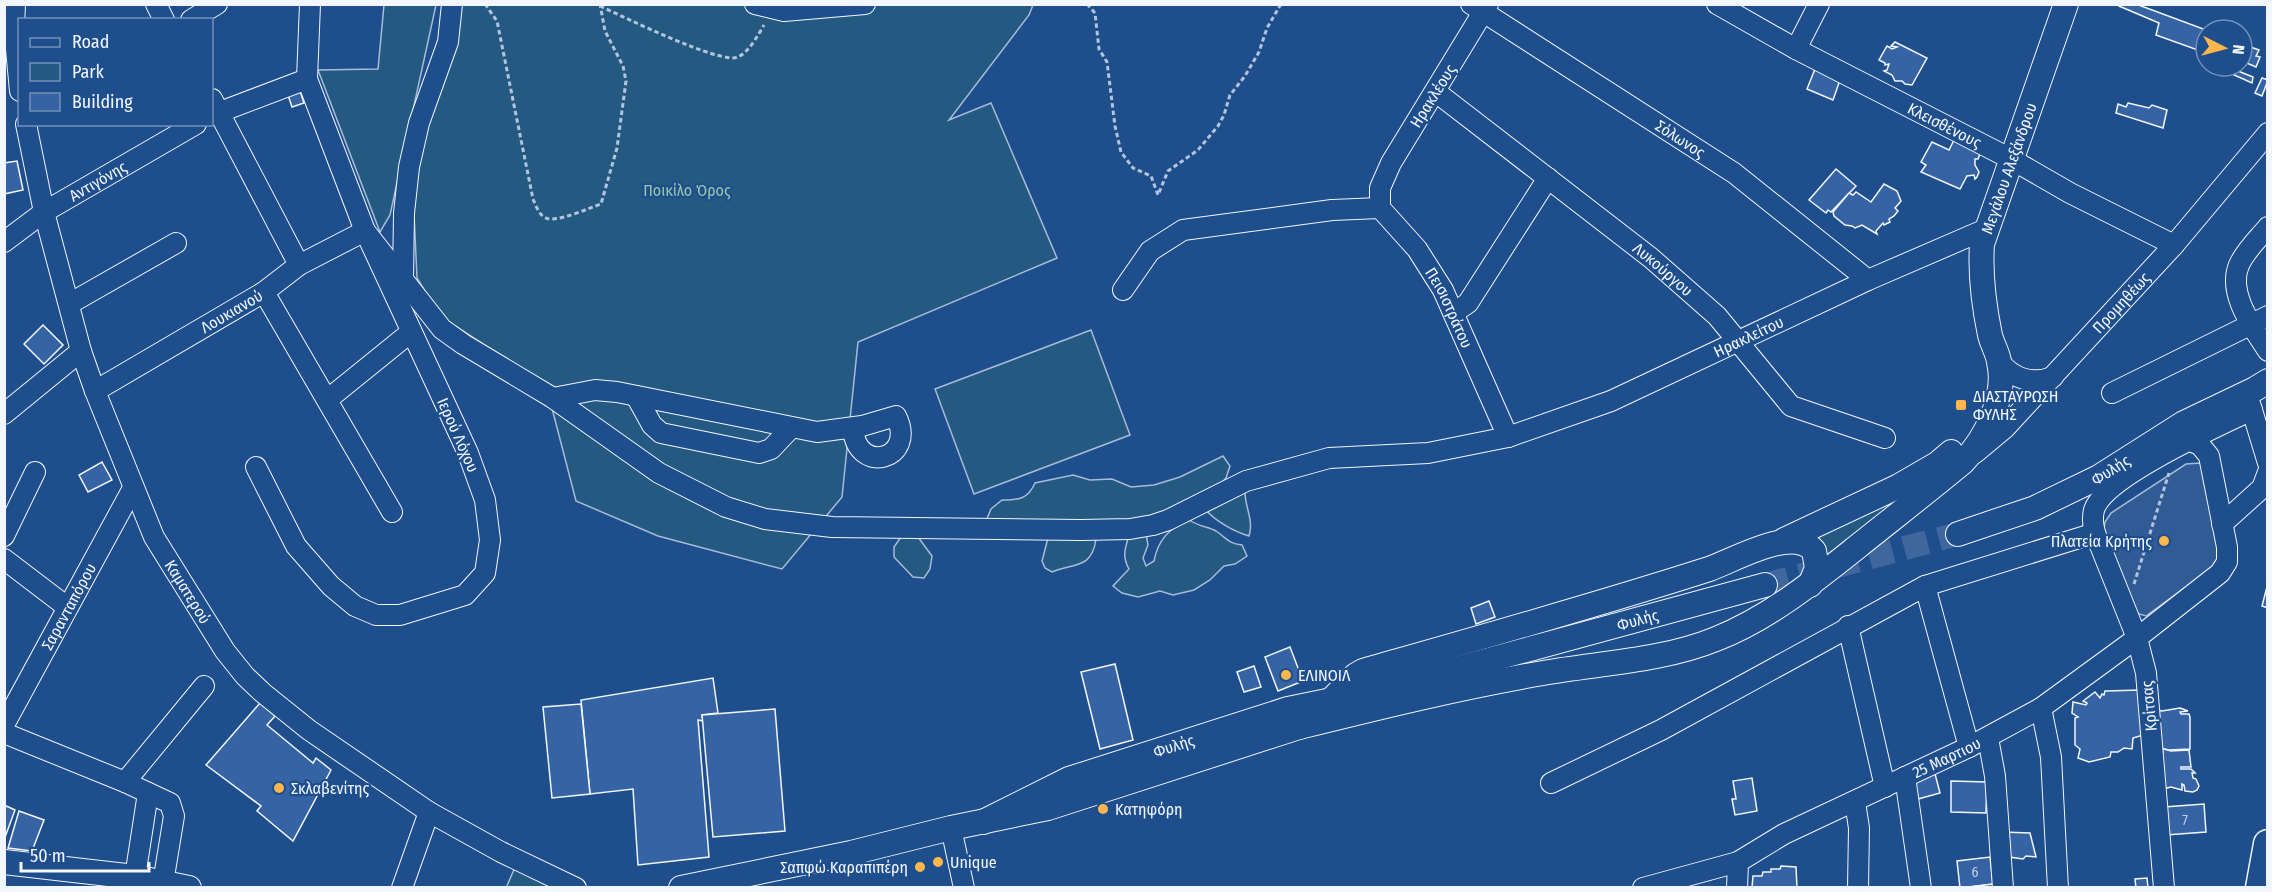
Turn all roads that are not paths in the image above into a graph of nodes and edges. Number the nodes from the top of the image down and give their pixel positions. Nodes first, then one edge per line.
1 (15, 4) edge
2 (156, 4) edge
3 (217, 4) edge
4 (310, 4) edge
5 (452, 4) edge
6 (865, 4) edge
7 (1717, 4) edge
8 (1819, 4) edge
9 (2066, 4) edge
10 (762, 6) edge
11 (1480, 7) edge
12 (163, 18) edge
13 (195, 18) edge
14 (1796, 49) junction
15 (18, 70) edge
16 (307, 79) junction
17 (1436, 92) junction
18 (214, 108) edge
19 (26, 126) edge
20 (193, 126) edge
21 (2268, 133) edge
22 (2011, 159) junction
23 (1548, 178) junction
24 (1380, 208) junction
25 (44, 212) junction
26 (2268, 227) edge
27 (1986, 229) junction
28 (365, 231) junction
29 (5, 239) edge
30 (176, 243) dead end
31 (2174, 245) junction
32 (299, 265) junction
33 (403, 280) junction
34 (1868, 280) junction
35 (1123, 291) dead end
36 (264, 292) junction
37 (69, 304) junction
38 (1455, 312) junction
39 (2259, 320) edge
40 (411, 333) junction
41 (1990, 337) junction
42 (1737, 342) junction
43 (81, 351) junction
44 (2268, 351) edge
45 (1999, 361) junction
46 (2053, 377) junction
47 (95, 391) junction
48 (2258, 392) edge
49 (2112, 393) dead end
50 (636, 396) junction
51 (553, 398) junction
52 (327, 400) junction
53 (4, 414) edge
54 (791, 428) junction
55 (853, 428) dead end
56 (1508, 437) junction
57 (1885, 438) dead end
58 (2181, 444) junction
59 (1963, 462) junction
60 (2268, 463) edge
61 (256, 467) dead end
62 (34, 472) dead end
63 (2268, 472) edge
64 (133, 488) junction
65 (392, 513) dead end
66 (2222, 524) junction
67 (2095, 533) junction
68 (1958, 534) tunnel mouth
69 (4, 536) edge
70 (1784, 540) junction
71 (4, 559) edge
72 (1765, 585) tunnel mouth
73 (1810, 585) junction
74 (1925, 586) junction
75 (67, 608) junction
76 (1848, 626) junction
77 (2137, 638) junction
78 (204, 686) dead end
79 (1371, 692) junction
80 (1331, 700) junction
81 (2041, 708) junction
82 (4, 726) edge
83 (1299, 727) junction
84 (4, 733) edge
85 (1988, 738) junction
86 (1969, 747) junction
87 (1905, 777) junction
88 (125, 782) junction
89 (1551, 783) dead end
90 (1885, 787) junction
91 (147, 793) junction
92 (1855, 802) junction
93 (429, 812) junction
94 (983, 822) junction
95 (951, 828) junction
96 (2268, 844) edge
97 (4, 862) edge
98 (1738, 862) junction
99 (135, 877) junction
100 (1694, 881) edge
101 (163, 883) junction
102 (716, 884) edge
103 (189, 888) edge
104 (402, 888) edge
105 (576, 888) edge
106 (681, 888) edge
107 (964, 888) edge
108 (1643, 888) edge
109 (1737, 888) edge
110 (1857, 888) edge
111 (1921, 888) edge
112 (2003, 888) edge
113 (2058, 888) edge
114 (2163, 888) edge
115 (2260, 888) edge

1 - 15 street
2 - 12 street
3 - 13 street
4 - 16 street, Ιερού Λόχου
5 - 33 street
6 - 10 street
7 - 14 street, Κλεισθένους
8 - 14 street
9 - 22 main road, Μεγάλου Αλεξάνδρου
11 - 17 street, Ηρακλέους
11 - 34 street, Σόλωνος
14 - 22 street, Κλεισθένους
16 - 18 street
16 - 28 street, Ιερού Λόχου
17 - 23 street, Λυκούργου
17 - 24 street, Ηρακλέους
18 - 32 street
19 - 25 street, Καματερού
20 - 25 street, Αντιγόνης
21 - 31 street, Προμηθέως
22 - 27 main road, Μεγάλου Αλεξάνδρου
22 - 31 street, Κλεισθένους
23 - 38 street
23 - 42 street, Λυκούργου
24 - 35 street
24 - 38 street, Πεισιστράτου
25 - 29 street, Αντιγόνης
25 - 37 street, Καματερού
26 - 39 street
27 - 34 street, Ηρακλείτου
27 - 41 main road, Μεγάλου Αλεξάνδρου
28 - 32 street, Λουκιανού
28 - 33 street, Ηρακλείτου
28 - 40 street, Ιερού Λόχου
30 - 37 street
31 - 46 street, Προμηθέως
32 - 36 street, Λουκιανού
33 - 51 street, Ηρακλείτου
34 - 42 street, Ηρακλείτου
36 - 47 street, Λουκιανού
36 - 52 street
37 - 43 street, Καματερού
38 - 56 street, Πεισιστράτου
39 - 44 street
39 - 49 street
40 - 52 street
40 - 61 street, Ιερού Λόχου
41 - 45 main road, Μεγάλου Αλεξάνδρου
41 - 70 main road, Μεγάλου Αλεξάνδρου
42 - 56 street, Ηρακλείτου
42 - 57 street, Λυκούργου
43 - 47 street, Καματερού
43 - 53 street
45 - 46 street
45 - 59 main road, Μεγάλου Αλεξάνδρου
46 - 59 street, Προμηθέως
47 - 64 street, Καματερού
48 - 58 street
48 - 60 street
48 - 68 main road, Φυλής
50 - 51 street
50 - 54 street
50 - 54 street
51 - 56 street, Ηρακλείτου
52 - 65 street
54 - 55 street
58 - 66 street
58 - 67 street
59 - 73 main road, Μεγάλου Αλεξάνδρου
62 - 69 street
63 - 66 street
64 - 75 street, Σαρανταπόρου
64 - 93 street, Καματερού
66 - 77 street, 25 Μαρτιου
67 - 74 street
67 - 77 street, Κρίτσας
70 - 73 main road
70 - 80 main road, Μεγάλου Αλεξάνδρου
71 - 75 street
72 - 79 main road, Φυλής
73 - 83 main road, Μεγάλου Αλεξάνδρου
74 - 76 street
74 - 86 street
75 - 82 street, Σαρανταπόρου
76 - 89 street
76 - 90 street
77 - 81 street, 25 Μαρτιου
77 - 114 street, Κρίτσας
78 - 88 street
79 - 80 main road, Φυλής
79 - 83 main road, Φυλής
80 - 94 main road, Φυλής
81 - 85 street, 25 Μαρτιου
81 - 113 street
83 - 94 main road, Φυλής
84 - 88 street
85 - 86 street, 25 Μαρτιου
85 - 112 street
86 - 87 street, 25 Μαρτιου
87 - 90 street, 25 Μαρτιου
87 - 111 street
88 - 91 street
90 - 92 street, 25 Μαρτιου
91 - 99 street
91 - 101 street
92 - 98 street, 25 Μαρτιου
92 - 110 street
93 - 104 street
93 - 105 street, Καματερού
94 - 95 main road, Φυλής
95 - 102 main road, Φυλής
95 - 107 street
96 - 115 highway
97 - 99 main road
98 - 100 street, 25 Μαρτιου
98 - 109 street
99 - 101 main road
100 - 108 street, 25 Μαρτιου
101 - 103 main road
102 - 106 main road, Φυλής

